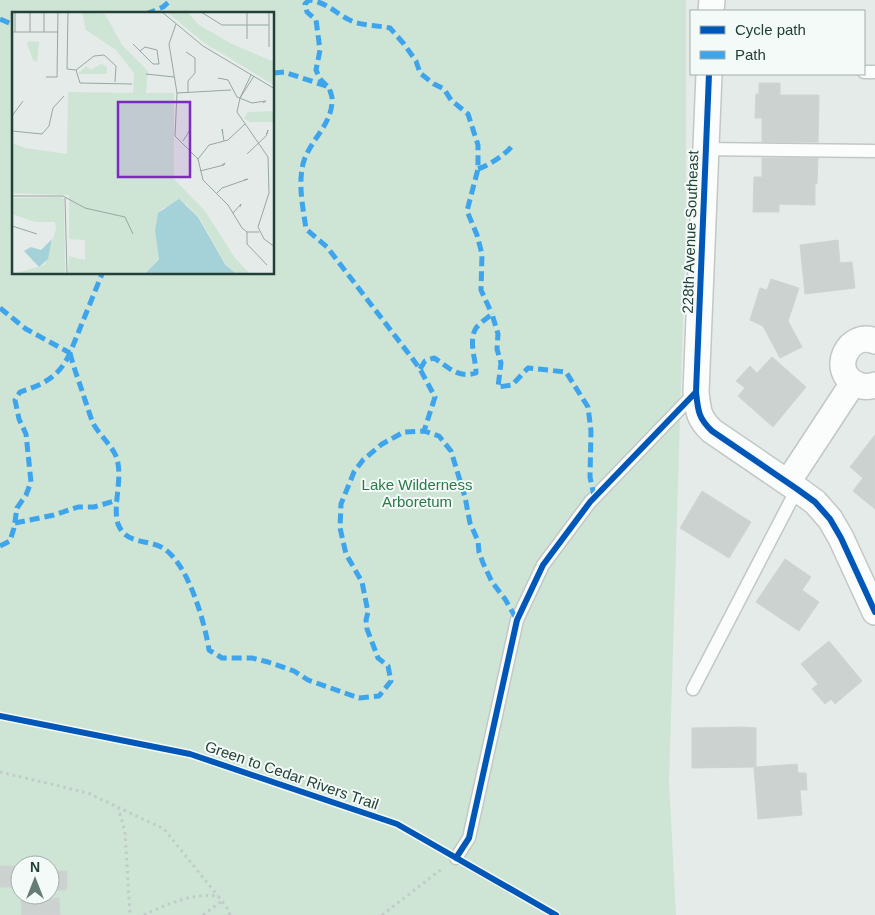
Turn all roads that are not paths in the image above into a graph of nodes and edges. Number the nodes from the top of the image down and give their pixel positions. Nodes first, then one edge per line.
1 (708, 75) edge
2 (705, 149) junction
3 (873, 151) dead end
4 (875, 341) edge
5 (864, 384) edge
6 (696, 392) junction
7 (792, 486) junction
8 (875, 612) edge
9 (693, 689) dead end
10 (456, 858) road end

1 - 2 street, 228th Avenue Southeast
2 - 3 lane
2 - 6 street, 228th Avenue Southeast
4 - 5 street
5 - 7 street
6 - 7 street, 228th Avenue Southeast
6 - 10 lane
7 - 8 street, 228th Avenue Southeast
7 - 9 lane

